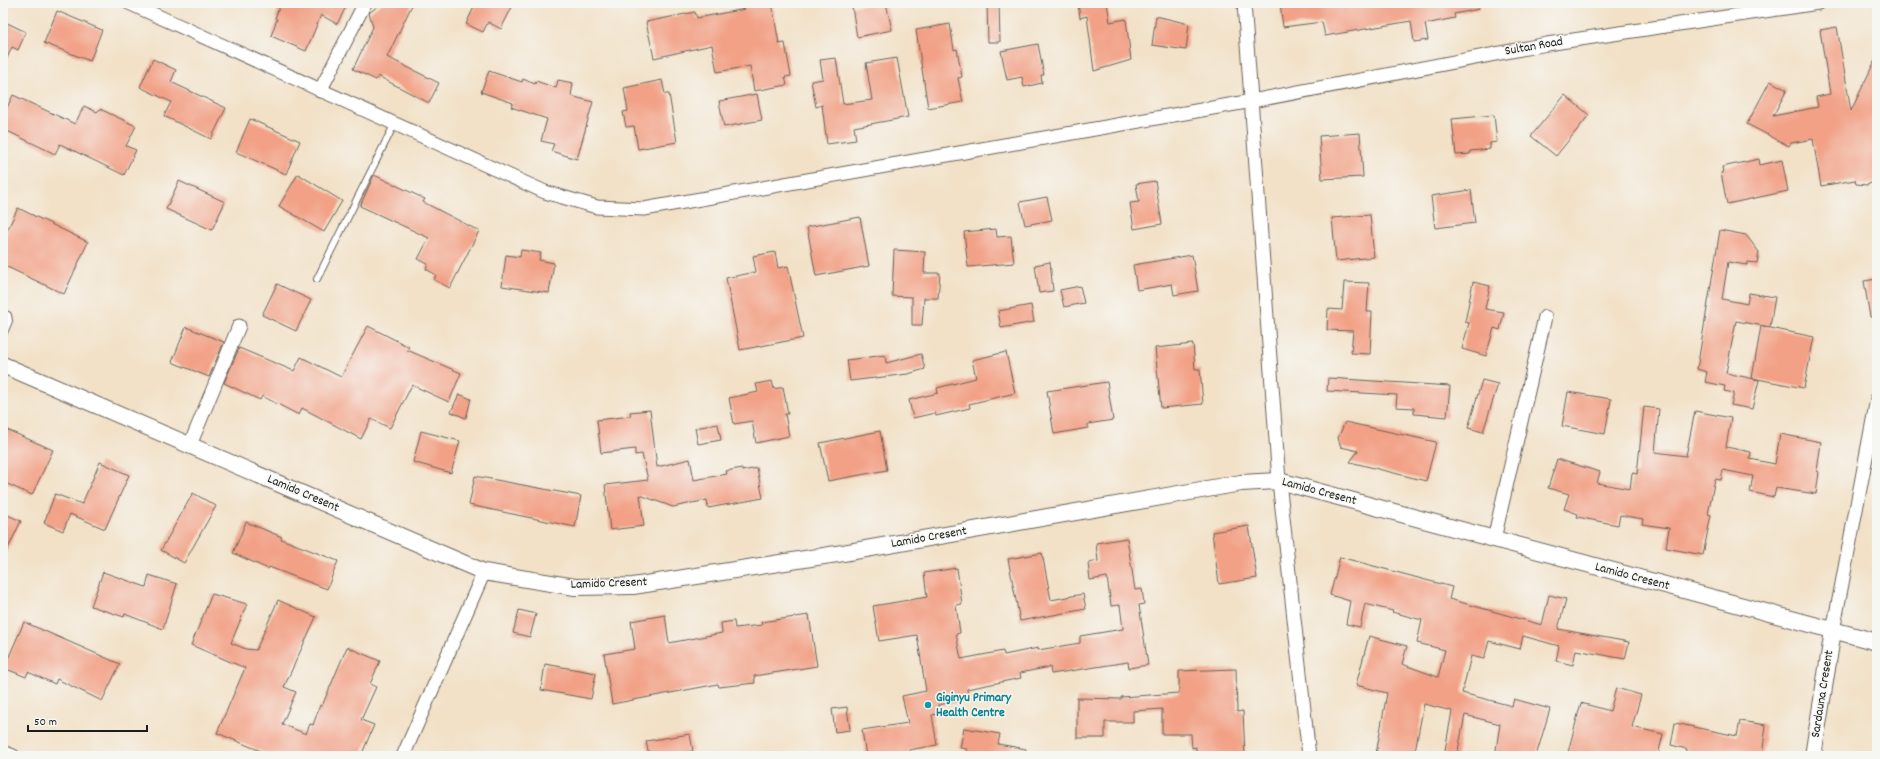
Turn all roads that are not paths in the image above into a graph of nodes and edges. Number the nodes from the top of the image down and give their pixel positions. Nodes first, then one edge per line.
1 (128, 3) edge
2 (365, 3) edge
3 (1244, 3) edge
4 (1818, 3) edge
5 (320, 91) junction
6 (1252, 101) junction
7 (394, 125) junction
8 (317, 279) dead end
9 (3, 312) edge
10 (1545, 317) dead end
11 (240, 326) dead end
12 (3, 335) edge
13 (3, 366) edge
14 (1877, 399) edge
15 (190, 445) junction
16 (1279, 481) junction
17 (1494, 539) junction
18 (484, 572) junction
19 (1833, 631) junction
20 (1877, 642) edge
21 (3, 752) edge
22 (13, 756) edge
23 (403, 756) edge
24 (1309, 756) edge
25 (1814, 756) edge

1 - 5 street, Sultan Road
2 - 5 street
3 - 6 street
4 - 6 street, Sultan Road
5 - 7 street, Sultan Road
6 - 7 street, Sultan Road
6 - 16 street
7 - 8 lane
9 - 12 lane
10 - 17 street
11 - 15 street
13 - 15 street, Lamido Cresent
14 - 19 street
15 - 18 street, Lamido Cresent
16 - 17 street, Lamido Cresent
16 - 18 street, Lamido Cresent
16 - 24 street
17 - 19 street, Lamido Cresent
18 - 23 street
19 - 20 street, Lamido Cresent
19 - 25 street, Sardauna Cresent
21 - 22 street

